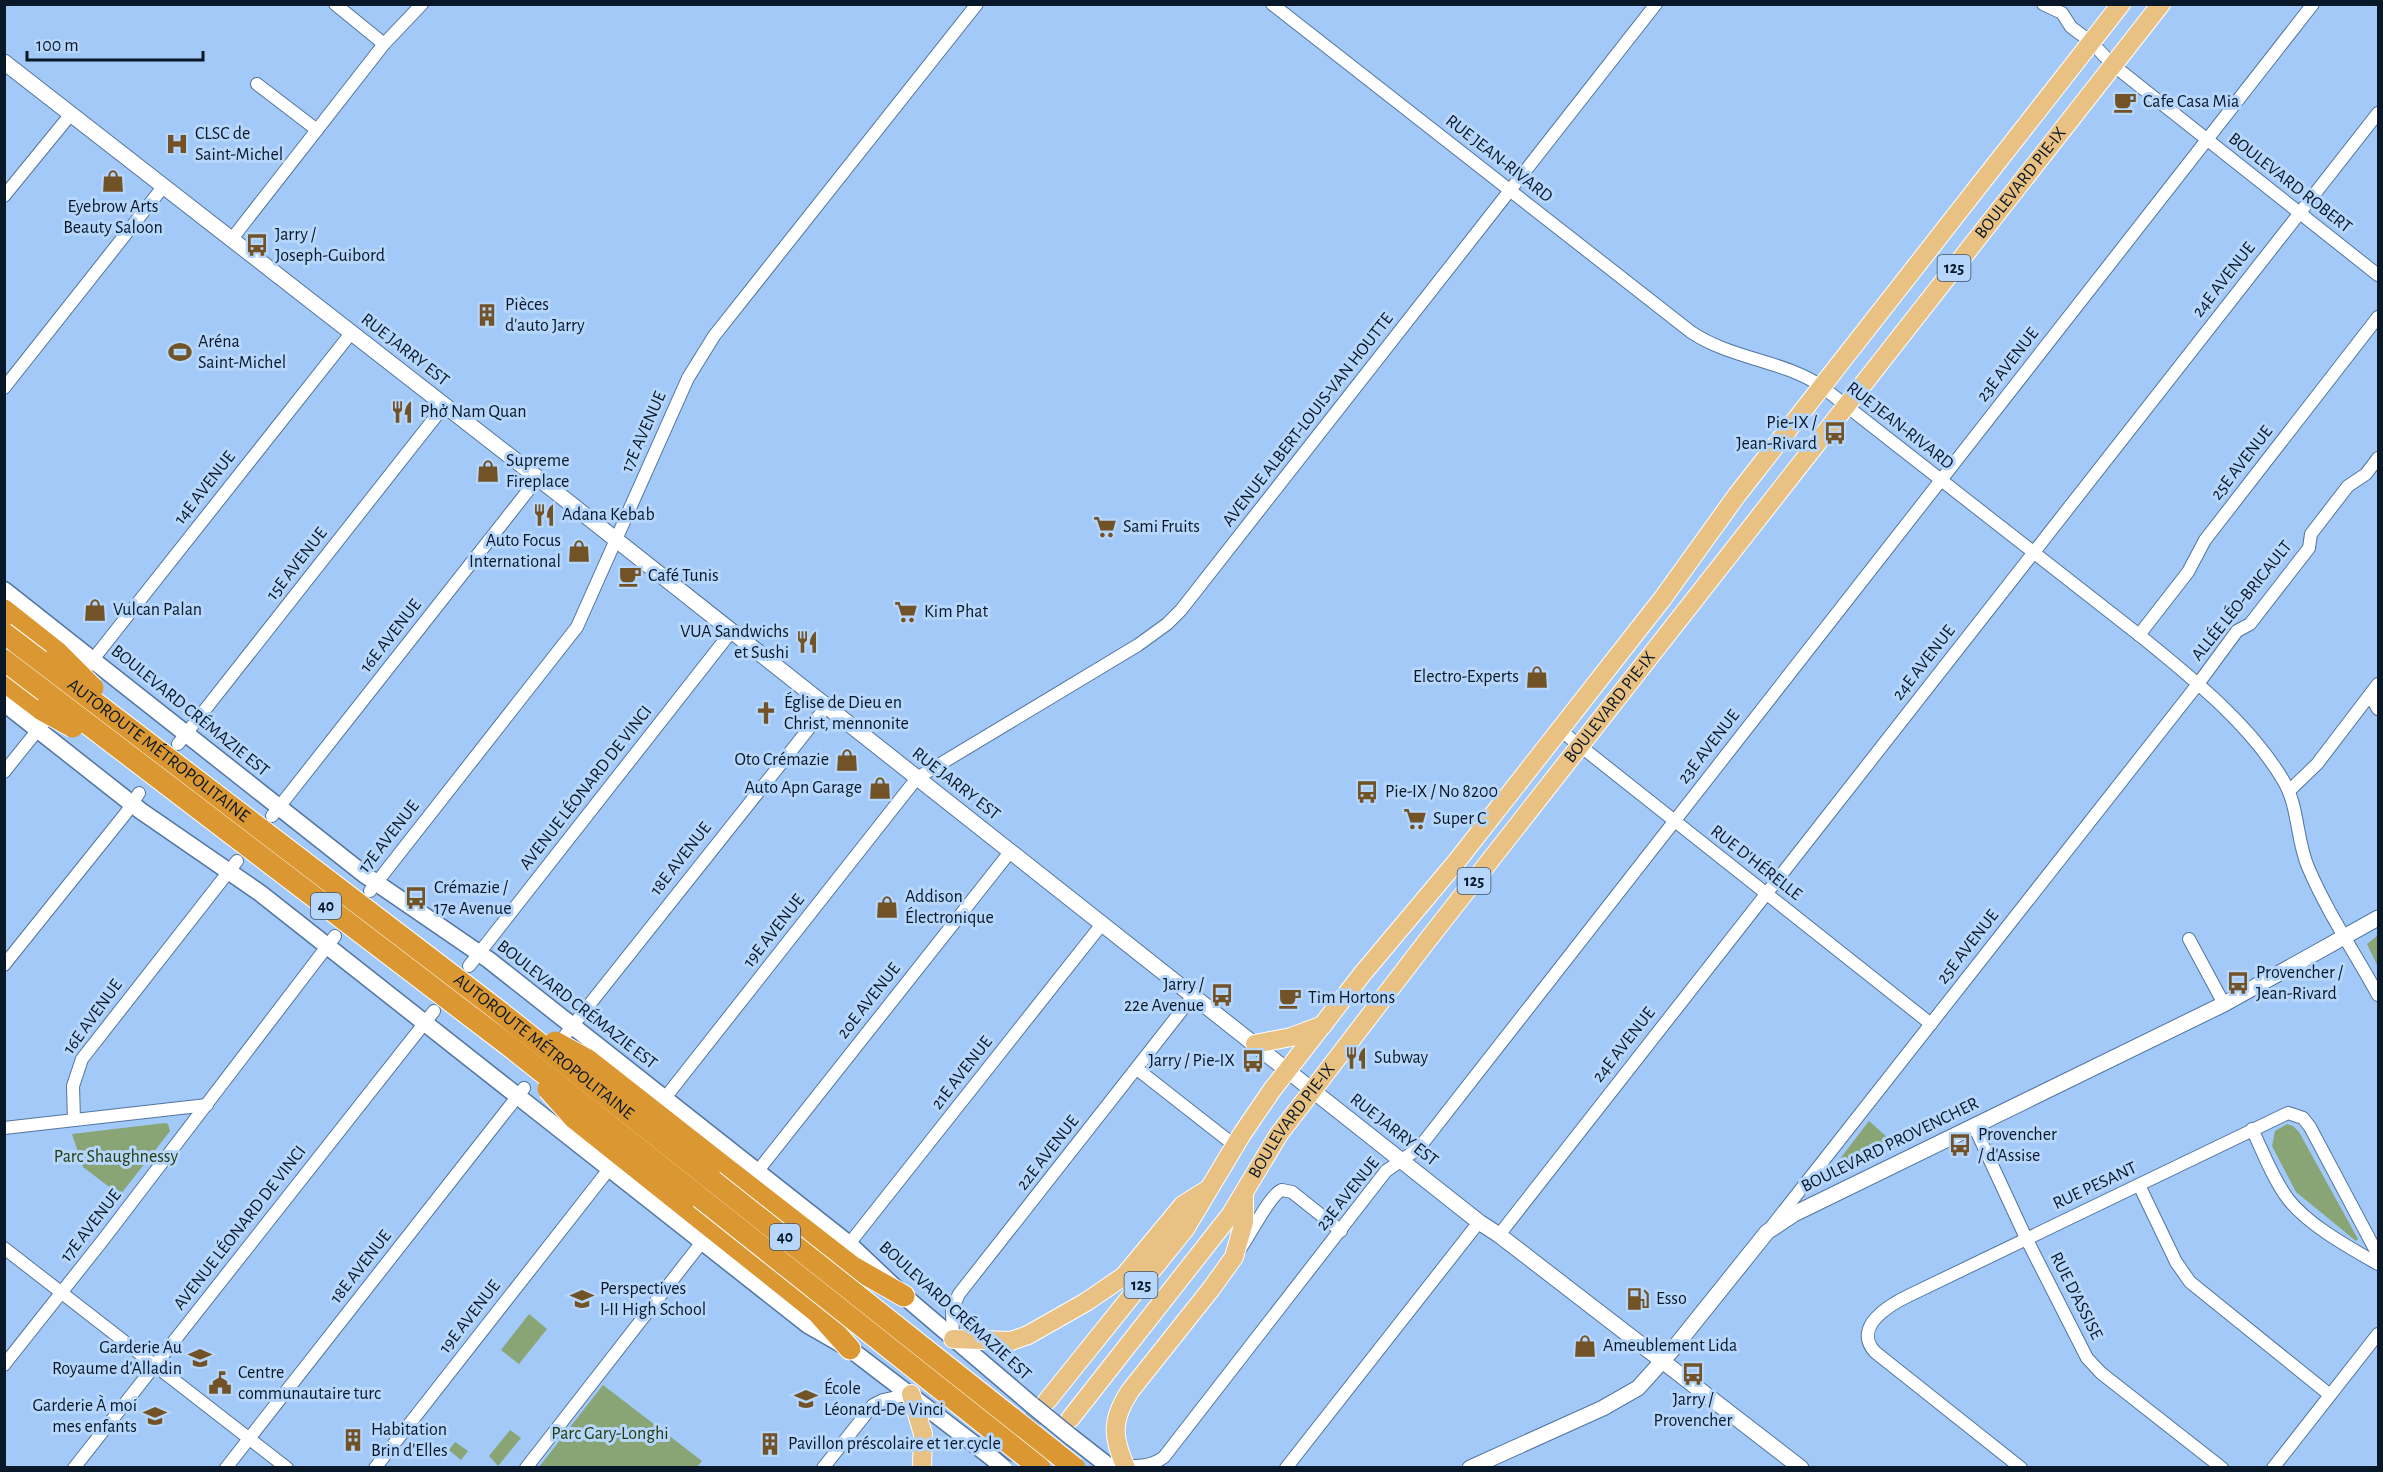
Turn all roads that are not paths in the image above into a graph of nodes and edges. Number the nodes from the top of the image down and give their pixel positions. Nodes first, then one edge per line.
1 (335, 4) edge
2 (422, 4) edge
3 (977, 4) edge
4 (1272, 4) edge
5 (1656, 4) edge
6 (2121, 4) edge
7 (2161, 4) edge
8 (2313, 4) edge
9 (2044, 5) edge
10 (2091, 42) junction
11 (384, 44) junction
12 (4, 62) edge
13 (2113, 65) junction
14 (257, 84) dead end
15 (2379, 113) edge
16 (71, 114) junction
17 (317, 130) junction
18 (2207, 140) junction
19 (163, 187) junction
20 (1510, 191) junction
21 (4, 196) edge
22 (2300, 213) junction
23 (231, 240) junction
24 (2379, 275) edge
25 (2379, 316) edge
26 (352, 332) junction
27 (1821, 386) junction
28 (4, 388) edge
29 (444, 406) junction
30 (1845, 406) junction
31 (2379, 458) edge
32 (538, 478) junction
33 (1941, 481) junction
34 (616, 542) junction
35 (2033, 553) junction
36 (4, 590) edge
37 (4, 610) edge
38 (731, 632) junction
39 (4, 633) edge
40 (2139, 635) junction
41 (4, 660) edge
42 (90, 663) junction
43 (4, 681) edge
44 (2198, 684) junction
45 (2379, 684) edge
46 (2370, 695) junction
47 (4, 703) edge
48 (826, 707) junction
49 (2379, 709) edge
50 (41, 725) junction
51 (1560, 730) junction
52 (182, 739) junction
53 (145, 742) junction
54 (1580, 746) junction
55 (139, 764) junction
56 (4, 772) edge
57 (917, 778) junction
58 (2289, 791) junction
59 (136, 798) junction
60 (276, 812) junction
61 (1674, 821) junction
62 (1010, 852) junction
63 (233, 866) junction
64 (373, 887) junction
65 (1766, 894) junction
66 (2379, 918) edge
67 (1102, 924) junction
68 (2346, 937) junction
69 (2189, 939) dead end
70 (331, 941) junction
71 (474, 960) junction
72 (4, 965) edge
73 (2379, 995) edge
74 (1193, 996) junction
75 (2224, 1004) junction
76 (495, 1008) junction
77 (430, 1017) junction
78 (1930, 1024) junction
79 (1323, 1025) junction
80 (569, 1030) junction
81 (1255, 1044) junction
82 (512, 1048) junction
83 (1137, 1069) junction
84 (1288, 1071) junction
85 (1312, 1090) junction
86 (521, 1093) junction
87 (662, 1102) junction
88 (207, 1105) junction
89 (74, 1120) junction
90 (1974, 1126) junction
91 (4, 1128) edge
92 (2252, 1130) junction
93 (1234, 1145) junction
94 (1401, 1160) junction
95 (613, 1165) junction
96 (757, 1172) junction
97 (2139, 1185) junction
98 (1208, 1190) junction
99 (1244, 1193) junction
100 (1479, 1222) junction
101 (1341, 1231) junction
102 (1767, 1232) junction
103 (1499, 1235) junction
104 (2026, 1238) junction
105 (702, 1242) junction
106 (849, 1244) junction
107 (4, 1248) edge
108 (2379, 1255) edge
109 (1234, 1257) junction
110 (2379, 1264) edge
111 (62, 1292) junction
112 (904, 1296) junction
113 (2379, 1334) edge
114 (953, 1339) junction
115 (850, 1349) junction
116 (1663, 1361) junction
117 (4, 1365) edge
118 (155, 1365) junction
119 (911, 1395) junction
120 (2330, 1395) junction
121 (1040, 1403) junction
122 (1070, 1427) junction
123 (249, 1438) junction
124 (997, 1462) edge
125 (1117, 1466) edge
126 (74, 1467) edge
127 (226, 1467) edge
128 (286, 1467) edge
129 (375, 1467) edge
130 (526, 1467) edge
131 (823, 1467) edge
132 (922, 1467) edge
133 (1040, 1467) edge
134 (1074, 1467) edge
135 (1286, 1467) edge
136 (1470, 1467) edge
137 (1801, 1467) edge
138 (2020, 1467) edge
139 (2222, 1467) edge
140 (2273, 1467) edge

1 - 11 street
2 - 11 street
3 - 34 street, 17E AVENUE
4 - 20 street, RUE JEAN-RIVARD
5 - 20 street, AVENUE ALBERT-LOUIS-VAN HOUTTE
6 - 10 main road, BOULEVARD PIE-IX / 125
7 - 13 main road, BOULEVARD PIE-IX / 125
8 - 18 street, 23E AVENUE
9 - 10 street, BOULEVARD ROBERT
10 - 13 street, BOULEVARD ROBERT
10 - 27 main road, BOULEVARD PIE-IX / 125
11 - 17 street
12 - 16 street, RUE JARRY EST
13 - 18 street, BOULEVARD ROBERT
13 - 30 main road, BOULEVARD PIE-IX / 125
14 - 17 street
15 - 22 street, 24E AVENUE
16 - 19 street, RUE JARRY EST
16 - 21 street
17 - 23 street
18 - 22 street, BOULEVARD ROBERT
18 - 33 street, 23E AVENUE
19 - 23 street, RUE JARRY EST
19 - 28 street
20 - 27 street, RUE JEAN-RIVARD
20 - 57 street, AVENUE ALBERT-LOUIS-VAN HOUTTE
22 - 24 street, BOULEVARD ROBERT
22 - 35 street, 24E AVENUE
23 - 26 street, RUE JARRY EST
25 - 40 street, 25E AVENUE
26 - 29 street, RUE JARRY EST
26 - 42 street, 14E AVENUE
27 - 30 street, RUE JEAN-RIVARD
27 - 51 main road, BOULEVARD PIE-IX / 125
29 - 32 street, RUE JARRY EST
29 - 52 street, 15E AVENUE
30 - 33 street, RUE JEAN-RIVARD
30 - 54 main road, BOULEVARD PIE-IX / 125
31 - 44 street, ALLÉE LÉO-BRICAULT
32 - 34 street, RUE JARRY EST
32 - 60 street, 16E AVENUE
33 - 35 street, RUE JEAN-RIVARD
33 - 61 street, 23E AVENUE
34 - 38 street, RUE JARRY EST
34 - 64 street, 17E AVENUE
35 - 40 street, RUE JEAN-RIVARD
35 - 65 street, 24E AVENUE
36 - 42 main road, BOULEVARD CRÉMAZIE EST
37 - 53 highway, bridge
38 - 48 street, RUE JARRY EST
38 - 71 street, AVENUE LÉONARD DE VINCI
39 - 53 highway, AUTOROUTE MÉTROPOLITAINE / 40, bridge
40 - 44 street, RUE JEAN-RIVARD
41 - 55 highway, AUTOROUTE MÉTROPOLITAINE / 40, bridge
42 - 52 main road, BOULEVARD CRÉMAZIE EST
43 - 55 highway, bridge
44 - 58 street, RUE JEAN-RIVARD
44 - 78 street, 25E AVENUE
45 - 46 street
46 - 49 street
46 - 58 street
47 - 50 main road
48 - 57 street, RUE JARRY EST
48 - 80 street, 18E AVENUE
50 - 56 street
50 - 59 main road
51 - 54 street, RUE D'HÉRELLE
51 - 79 main road, BOULEVARD PIE-IX / 125
52 - 60 main road, BOULEVARD CRÉMAZIE EST
53 - 76 highway, AUTOROUTE MÉTROPOLITAINE / 40, bridge
54 - 61 street, RUE D'HÉRELLE
54 - 85 main road, BOULEVARD PIE-IX / 125
55 - 82 highway, AUTOROUTE MÉTROPOLITAINE / 40, bridge
57 - 62 street, RUE JARRY EST
57 - 87 street, 19E AVENUE
58 - 68 street, RUE JEAN-RIVARD
59 - 63 main road
59 - 72 street
60 - 64 main road, BOULEVARD CRÉMAZIE EST
61 - 65 street, RUE D'HÉRELLE
61 - 94 street, 23E AVENUE
62 - 67 street, RUE JARRY EST
62 - 96 street, 20E AVENUE
63 - 70 main road
63 - 89 street, 16E AVENUE
64 - 71 main road, BOULEVARD CRÉMAZIE EST
65 - 78 street, RUE D'HÉRELLE
65 - 103 street, 24E AVENUE
66 - 68 street, BOULEVARD PROVENCHER
67 - 74 street, RUE JARRY EST
67 - 106 street, 21E AVENUE
68 - 73 street, RUE JEAN-RIVARD
68 - 75 street, BOULEVARD PROVENCHER
69 - 75 street
70 - 77 main road
70 - 88 street, 17E AVENUE
71 - 80 main road, BOULEVARD CRÉMAZIE EST
74 - 81 street, RUE JARRY EST
74 - 83 street, 22E AVENUE
75 - 90 street, BOULEVARD PROVENCHER
76 - 112 highway, bridge
76 - 134 highway, AUTOROUTE MÉTROPOLITAINE / 40, bridge
77 - 86 main road
77 - 118 street, AVENUE LÉONARD DE VINCI
78 - 102 street, 25E AVENUE
79 - 81 main road
79 - 84 main road, BOULEVARD PIE-IX / 125
80 - 87 main road, BOULEVARD CRÉMAZIE EST
81 - 84 street, RUE JARRY EST
82 - 115 highway, bridge
82 - 133 highway, AUTOROUTE MÉTROPOLITAINE / 40, bridge
83 - 93 street
83 - 114 street, 22E AVENUE
84 - 85 street, RUE JARRY EST
84 - 93 main road, BOULEVARD PIE-IX / 125
85 - 94 street, RUE JARRY EST
85 - 99 main road, BOULEVARD PIE-IX / 125
86 - 95 main road
86 - 123 street, 18E AVENUE
87 - 96 main road, BOULEVARD CRÉMAZIE EST
88 - 89 street
88 - 111 street, 17E AVENUE
89 - 91 street
90 - 102 street, BOULEVARD PROVENCHER
90 - 104 street, RUE D'ASSISE
92 - 97 street, RUE PESANT
92 - 108 street, RUE PESANT
92 - 110 street
93 - 98 main road, BOULEVARD PIE-IX / 125
94 - 100 street, RUE JARRY EST
94 - 101 street, 23E AVENUE
95 - 105 main road
95 - 129 street, 19E AVENUE
96 - 106 main road, BOULEVARD CRÉMAZIE EST
97 - 104 street, RUE PESANT
97 - 120 street
98 - 114 main road
98 - 121 main road, BOULEVARD PIE-IX / 125
99 - 109 main road
99 - 122 main road, BOULEVARD PIE-IX / 125
100 - 103 street, RUE JARRY EST
100 - 135 street
101 - 109 street
101 - 125 street, 23E AVENUE
102 - 116 street, BOULEVARD PROVENCHER
103 - 116 street, RUE JARRY EST
104 - 138 street, RUE PESANT
104 - 139 street, RUE D'ASSISE
105 - 115 main road
105 - 130 street
106 - 112 main road, BOULEVARD CRÉMAZIE EST
107 - 111 street
109 - 125 main road
111 - 117 street, 17E AVENUE
111 - 118 street
112 - 114 main road, BOULEVARD CRÉMAZIE EST
113 - 120 street
114 - 121 main road, BOULEVARD CRÉMAZIE EST
115 - 119 main road
116 - 136 street, BOULEVARD PROVENCHER
116 - 137 street, RUE JARRY EST
118 - 123 street
118 - 126 street, AVENUE LÉONARD DE VINCI
119 - 124 main road
119 - 131 street
119 - 132 main road
120 - 140 street
121 - 122 main road, BOULEVARD CRÉMAZIE EST, bridge
122 - 125 main road, BOULEVARD CRÉMAZIE EST
123 - 127 street, 18E AVENUE
123 - 128 street

